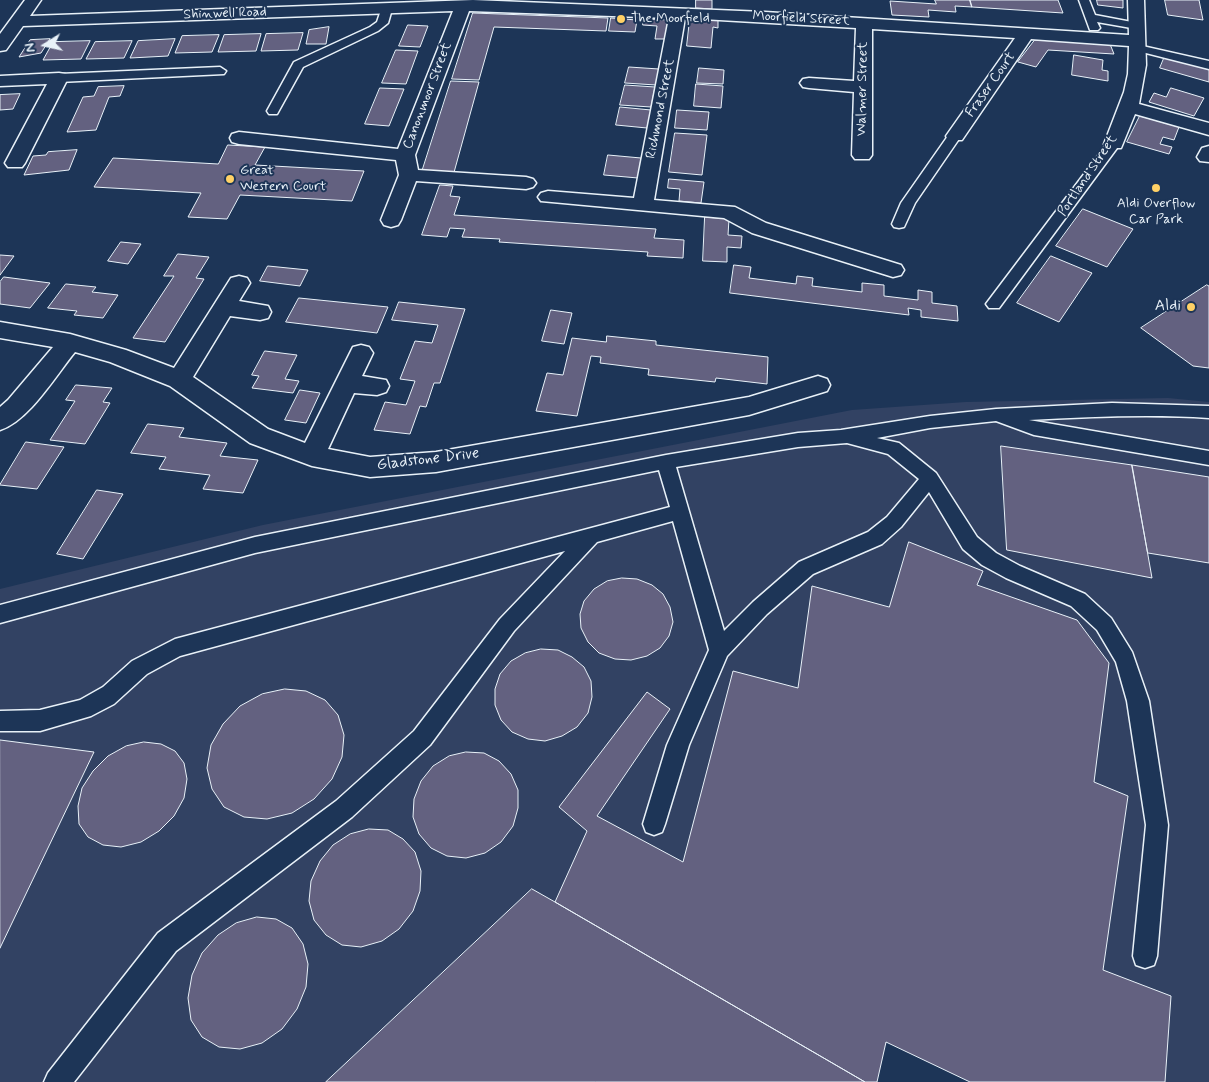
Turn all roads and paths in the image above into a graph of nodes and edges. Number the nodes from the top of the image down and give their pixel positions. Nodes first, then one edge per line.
1 (33, 0) edge
2 (1136, 0) edge
3 (1084, 1) dead end
4 (464, 3) edge
5 (386, 9) junction
6 (678, 14) junction
7 (16, 21) junction
8 (864, 23) junction
9 (1092, 23) joint
10 (1027, 33) junction
11 (1138, 38) junction
12 (0, 46) edge
13 (1209, 65) edge
14 (220, 71) dead end
15 (59, 78) junction
16 (0, 81) edge
17 (809, 83) dead end
18 (863, 87) junction
19 (1128, 108) junction
20 (272, 111) dead end
21 (1209, 129) edge
22 (955, 136) joint
23 (239, 138) dead end
24 (1114, 144) joint
25 (862, 154) dead end
26 (405, 155) junction
27 (14, 163) dead end
28 (409, 175) junction
29 (526, 183) dead end
30 (548, 196) dead end
31 (643, 204) junction
32 (391, 220) dead end
33 (898, 224) dead end
34 (893, 270) dead end
35 (239, 283) dead end
36 (994, 304) dead end
37 (224, 308) junction
38 (260, 312) dead end
39 (0, 330) edge
40 (70, 342) junction
41 (361, 353) dead end
42 (179, 380) junction
43 (347, 383) junction
44 (818, 385) dead end
45 (378, 386) dead end
46 (1209, 412) edge
47 (996, 415) junction
48 (0, 421) edge
49 (841, 437) junction
50 (312, 456) junction
51 (1209, 458) edge
52 (666, 462) junction
53 (930, 478) junction
54 (680, 512) junction
55 (591, 536) junction
56 (0, 614) edge
57 (720, 650) junction
58 (0, 721) edge
59 (654, 824) dead end
60 (1145, 956) dead end
61 (57, 1082) edge

1 - 7 street
2 - 11 street, Portland Street
3 - 9 lane
4 - 5 street, Shinwell Road
4 - 6 street, Moorfield Street
4 - 26 street, Canonmoor Street
5 - 7 street, Shinwell Road
5 - 20 lane
6 - 8 street, Moorfield Street
6 - 31 street, Richmond Street
7 - 12 street
8 - 10 street, Moorfield Street
8 - 18 street, Walmer Street
9 - 11 lane
10 - 11 street, Moorfield Street
10 - 22 street, Fraser Court
11 - 13 lane
11 - 19 street, Portland Street
14 - 15 lane
15 - 16 street
15 - 27 street
17 - 18 street
18 - 25 street, Walmer Street
19 - 21 street
19 - 24 street, Portland Street
22 - 33 lane
23 - 26 street
24 - 36 lane, Portland Street
26 - 28 street, Canonmoor Street
28 - 29 street
28 - 32 street, Canonmoor Street
30 - 31 street
31 - 34 street
35 - 37 street
37 - 38 street
37 - 42 street
39 - 40 street, Gladstone Drive
40 - 42 street, Gladstone Drive
40 - 48 street
41 - 43 street
42 - 50 street, Gladstone Drive
43 - 45 street
43 - 50 street
44 - 50 street, Gladstone Drive
46 - 47 lane
47 - 49 lane
47 - 51 lane
49 - 52 lane
49 - 53 lane
52 - 54 lane
52 - 56 lane
53 - 57 lane
53 - 60 lane
54 - 55 lane
54 - 57 lane
55 - 58 lane
55 - 61 lane
57 - 59 lane

